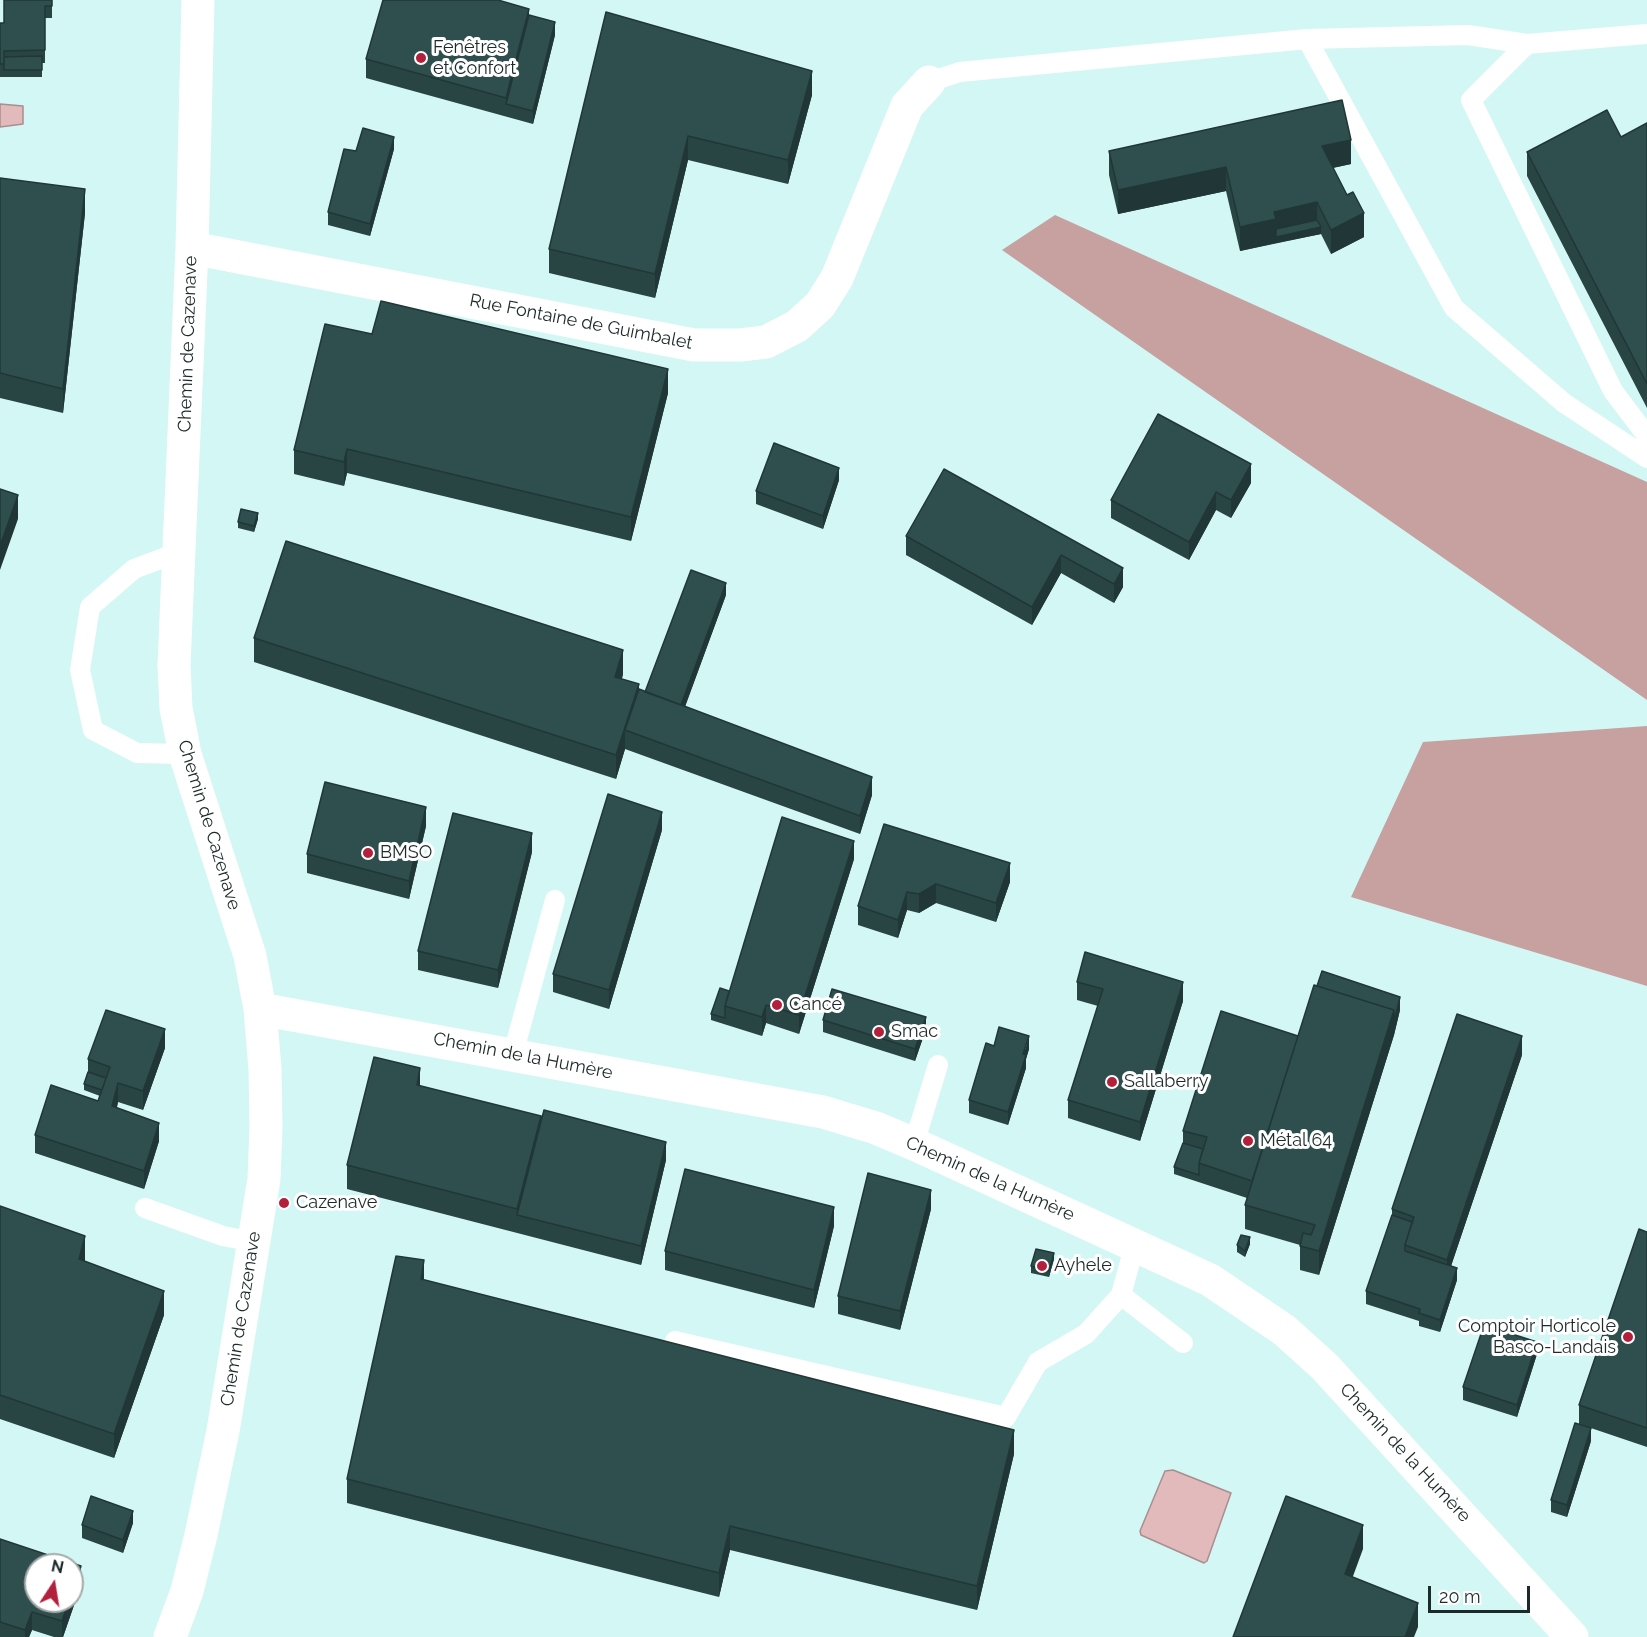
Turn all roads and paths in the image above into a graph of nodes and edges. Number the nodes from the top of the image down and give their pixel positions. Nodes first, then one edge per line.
1 (198, 0) edge
2 (1647, 34) edge
3 (1307, 39) junction
4 (1527, 44) junction
5 (929, 82) joint
6 (192, 248) junction
7 (1647, 436) edge
8 (1647, 458) edge
9 (179, 552) junction
10 (185, 754) junction
11 (555, 900) dead end
12 (260, 1009) junction
13 (513, 1054) junction
14 (938, 1065) dead end
15 (914, 1144) junction
16 (145, 1208) dead end
17 (254, 1242) junction
18 (1135, 1244) junction
19 (1121, 1295) junction
20 (675, 1341) edge
21 (1183, 1343) dead end
22 (170, 1637) edge
23 (1572, 1637) edge

1 - 6 street, Chemin de Cazenave
2 - 4 lane
3 - 4 lane
3 - 5 lane
3 - 8 lane
4 - 7 lane
5 - 6 street, Rue Fontaine de Guimbalet
6 - 9 street, Chemin de Cazenave
9 - 10 street, Chemin de Cazenave
9 - 10 lane
10 - 12 street, Chemin de Cazenave
11 - 13 lane
12 - 13 street, Chemin de la Humère
12 - 17 street, Chemin de Cazenave
13 - 15 street, Chemin de la Humère
14 - 15 lane
15 - 18 street, Chemin de la Humère
16 - 17 lane
17 - 22 street, Chemin de Cazenave
18 - 19 lane
18 - 23 street, Chemin de la Humère
19 - 20 lane
19 - 21 lane

